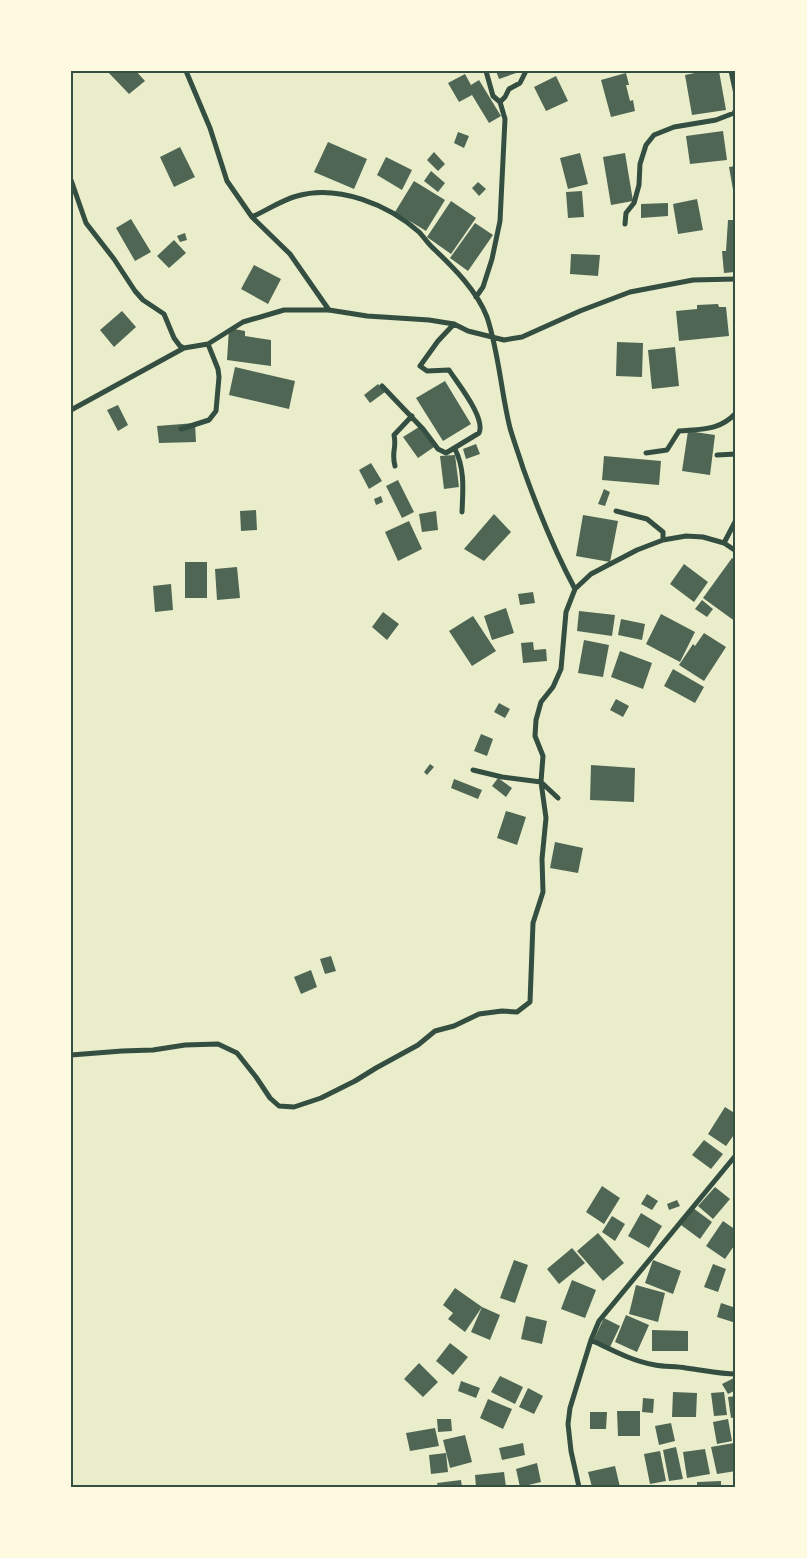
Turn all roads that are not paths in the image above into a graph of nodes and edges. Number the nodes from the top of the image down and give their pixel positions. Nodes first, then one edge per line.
1 (186, 71) edge
2 (486, 71) edge
3 (526, 71) edge
4 (731, 71) edge
5 (736, 94) edge
6 (500, 102) junction
7 (736, 109) edge
8 (71, 180) edge
9 (252, 217) junction
10 (625, 224) dead end
11 (736, 279) edge
12 (476, 296) junction
13 (329, 310) junction
14 (454, 324) junction
15 (492, 338) junction
16 (208, 344) junction
17 (184, 348) junction
18 (382, 386) dead end
19 (71, 410) edge
20 (736, 414) edge
21 (412, 416) junction
22 (181, 428) dead end
23 (455, 449) junction
24 (646, 453) dead end
25 (736, 454) edge
26 (717, 456) dead end
27 (395, 466) dead end
28 (616, 511) dead end
29 (462, 512) dead end
30 (736, 520) edge
31 (663, 540) junction
32 (724, 543) junction
33 (736, 551) edge
34 (575, 589) junction
35 (473, 770) dead end
36 (541, 782) junction
37 (558, 798) dead end
38 (71, 1055) edge
39 (736, 1155) edge
40 (591, 1340) junction
41 (736, 1374) edge
42 (579, 1487) edge

1 - 9 street
2 - 6 street
3 - 6 street
4 - 5 street
6 - 12 street
7 - 10 street
8 - 17 street
9 - 12 street
9 - 13 street
11 - 15 street
12 - 15 street
13 - 14 street
13 - 16 street
14 - 15 street
14 - 23 street
15 - 34 street
16 - 17 street
16 - 22 street
17 - 19 street
18 - 21 street
20 - 24 street
21 - 23 street
21 - 27 street
23 - 29 street
25 - 26 street
28 - 31 street
30 - 32 street
31 - 32 street
31 - 34 street
32 - 33 street
34 - 36 street
35 - 36 street
36 - 37 street
36 - 38 street
39 - 40 street
40 - 41 street
40 - 42 street

